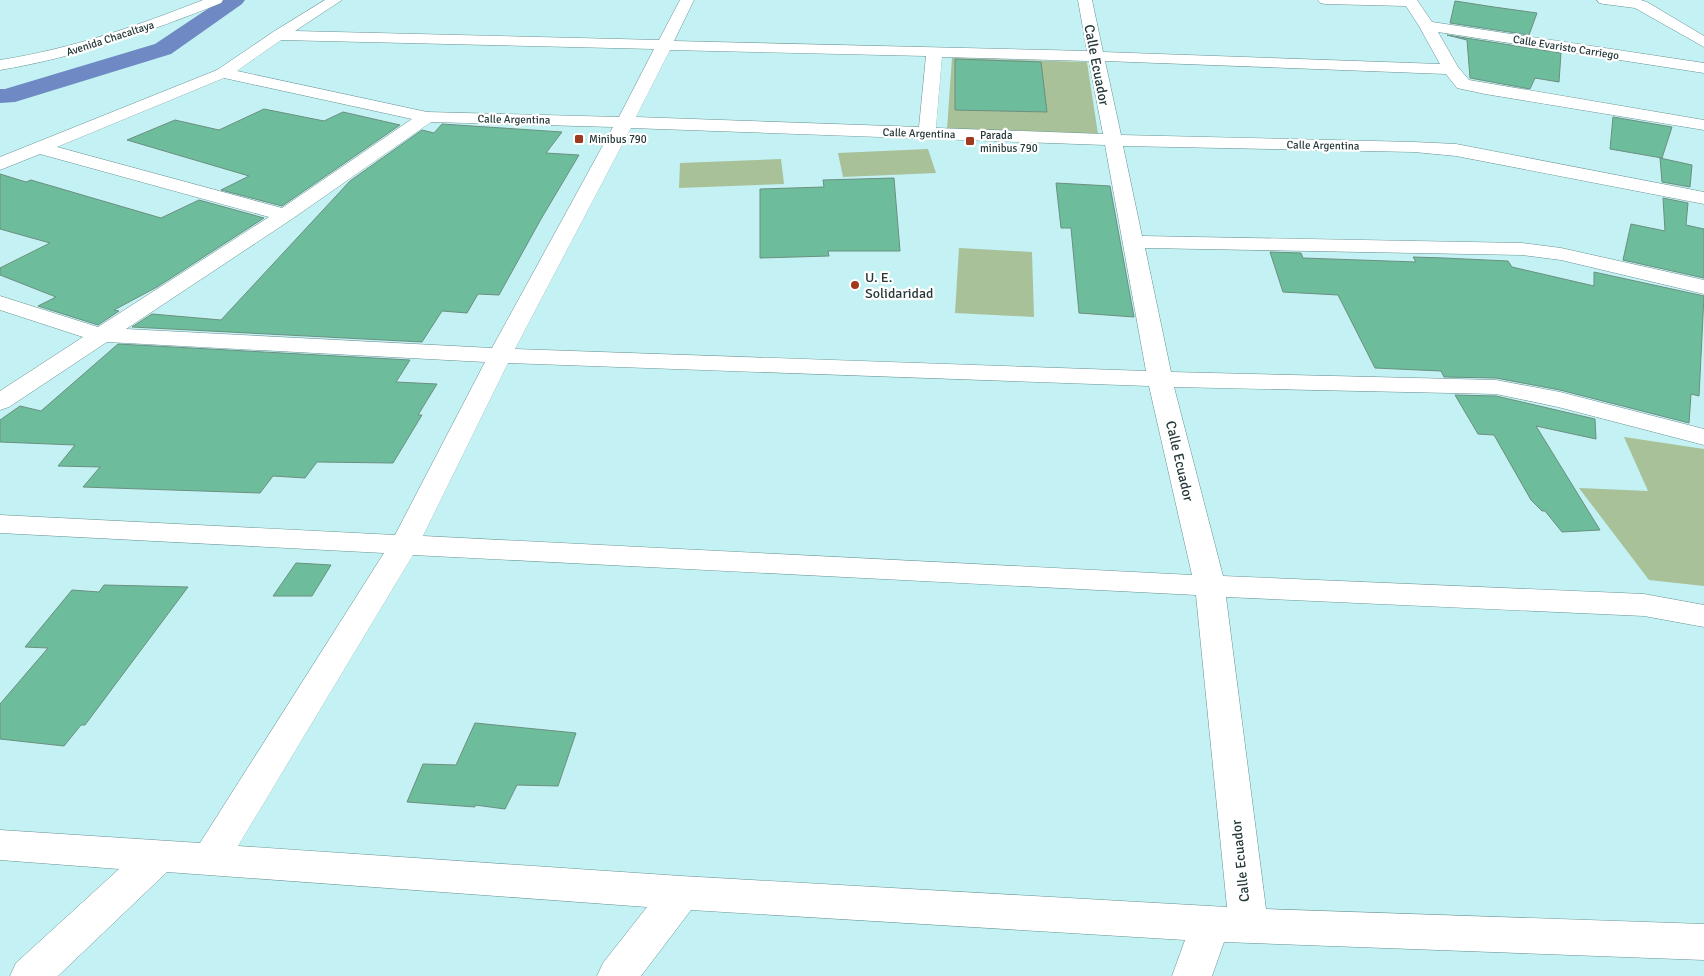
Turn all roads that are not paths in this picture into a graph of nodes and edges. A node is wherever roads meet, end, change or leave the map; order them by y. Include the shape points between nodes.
1 (216, 0) edge
2 (335, 0) edge
3 (686, 0) edge
4 (1085, 0) edge
5 (1325, 0) edge
6 (1604, 0) edge
7 (1410, 1) edge
8 (1637, 3) edge
9 (1427, 26) junction
10 (278, 34) junction
11 (1704, 42) edge
12 (664, 45) junction
13 (934, 52) junction
14 (1096, 56) junction
15 (0, 65) edge
16 (1704, 68) edge
17 (1451, 69) junction
18 (224, 72) junction
19 (427, 117) junction
20 (625, 122) junction
21 (1704, 124) edge
22 (927, 133) junction
23 (1112, 140) junction
24 (39, 148) junction
25 (0, 164) edge
26 (1704, 198) edge
27 (285, 215) junction
28 (1132, 242) junction
29 (1704, 287) edge
30 (0, 303) edge
31 (100, 335) junction
32 (500, 356) junction
33 (1160, 379) junction
34 (0, 402) edge
35 (1704, 437) edge
36 (0, 524) edge
37 (404, 545) junction
38 (1210, 586) junction
39 (1704, 616) edge
40 (0, 845) edge
41 (158, 857) junction
42 (210, 859) junction
43 (681, 893) junction
44 (1229, 925) junction
45 (1704, 942) edge
46 (30, 976) edge
47 (617, 976) edge
48 (1192, 976) edge

1 - 15 street, Avenida Chacaltaya via 71,51
2 - 10 street
3 - 12 street
4 - 14 street, Calle Ecuador
5 - 7 street
6 - 8 street
7 - 9 street
8 - 11 street
9 - 16 street, Calle Evaristo Carriego
9 - 17 street
10 - 12 street
10 - 18 street
12 - 13 street
12 - 20 street
13 - 14 street
13 - 22 street
14 - 17 street
14 - 23 street, Calle Ecuador
17 - 21 street via 1463,84 1485,89
18 - 19 street, Calle Argentina
18 - 24 street
19 - 20 street, Calle Argentina
19 - 27 street
20 - 22 street, Calle Argentina
20 - 32 street
22 - 23 street, Calle Argentina
23 - 26 street, Calle Argentina via 1456,150
23 - 28 street, Calle Ecuador
24 - 25 street
24 - 27 street
27 - 31 street
28 - 29 street via 1522,249 1561,254
28 - 33 street, Calle Ecuador
30 - 31 street
31 - 32 street
31 - 34 street
32 - 33 street
32 - 37 street
33 - 35 street via 1496,387
33 - 38 street, Calle Ecuador
36 - 37 street
37 - 38 street
37 - 42 street
38 - 39 street via 1644,605
38 - 44 street, Calle Ecuador
40 - 41 street
41 - 42 street
41 - 46 street
42 - 43 street
43 - 44 street
43 - 47 street
44 - 45 street
44 - 48 street

